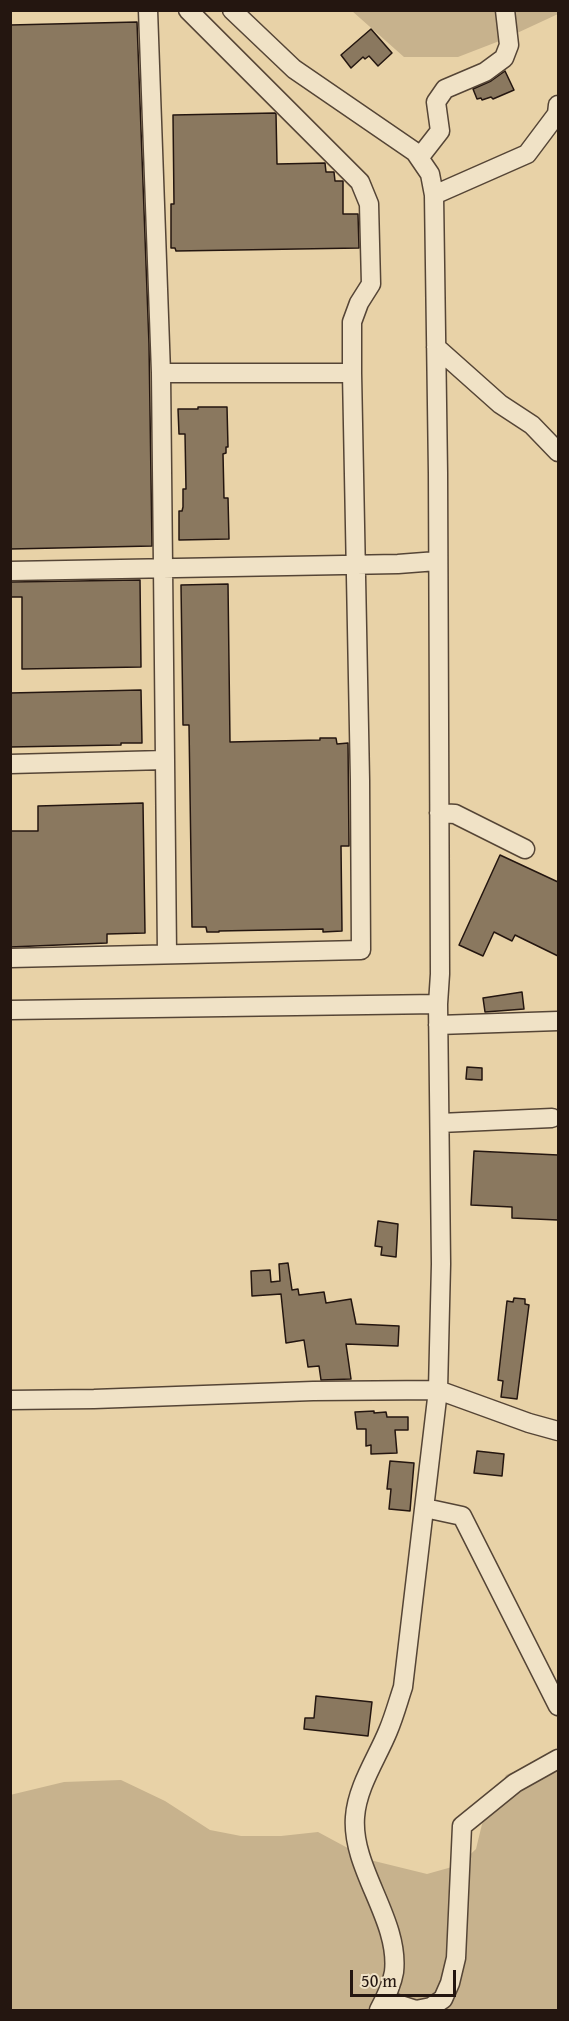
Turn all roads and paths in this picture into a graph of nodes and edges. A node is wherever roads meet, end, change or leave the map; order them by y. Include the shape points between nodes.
1 (148, 10) edge
2 (188, 10) edge
3 (232, 10) edge
4 (505, 10) edge
5 (558, 105) edge
6 (419, 158) junction
7 (434, 195) junction
8 (436, 347) junction
9 (161, 373) junction
10 (352, 373) junction
11 (558, 452) edge
12 (437, 561) junction
13 (356, 564) junction
14 (162, 568) junction
15 (10, 571) edge
16 (165, 760) junction
17 (10, 764) edge
18 (439, 813) junction
19 (525, 849) dead end
20 (167, 953) junction
21 (10, 958) edge
22 (438, 1004) junction
23 (10, 1010) edge
24 (558, 1021) edge
25 (438, 1025) junction
26 (552, 1118) dead end
27 (440, 1123) junction
28 (438, 1390) junction
29 (10, 1400) edge
30 (558, 1431) edge
31 (425, 1508) junction
32 (558, 1706) edge
33 (558, 1759) edge
34 (382, 2005) edge

1 - 9 street
2 - 10 street via 360,182 369,204 371,284 352,322
3 - 6 street via 294,69
4 - 6 street via 509,45 504,58 485,72 445,89 436,102 440,131
5 - 7 street via 556,114 527,154
6 - 7 street via 430,174
7 - 8 street
8 - 11 street via 500,404 532,424
8 - 12 street
9 - 10 street
9 - 14 street
10 - 13 street
12 - 13 street
12 - 18 street
13 - 14 street
13 - 20 street via 360,950
14 - 15 street
14 - 16 street
16 - 17 street
16 - 20 street
18 - 19 street via 455,814
18 - 22 street
20 - 21 street
22 - 23 street
22 - 25 street
24 - 25 street
25 - 27 street
26 - 27 street
27 - 28 street
28 - 29 street
28 - 30 street
28 - 31 street
31 - 32 street via 462,1516
31 - 34 street via 403,1687 355,1816 356,1842 393,1949 394,1972
33 - 34 street via 515,1783 462,1826 456,1958 442,1999 432,2007 416,2010

